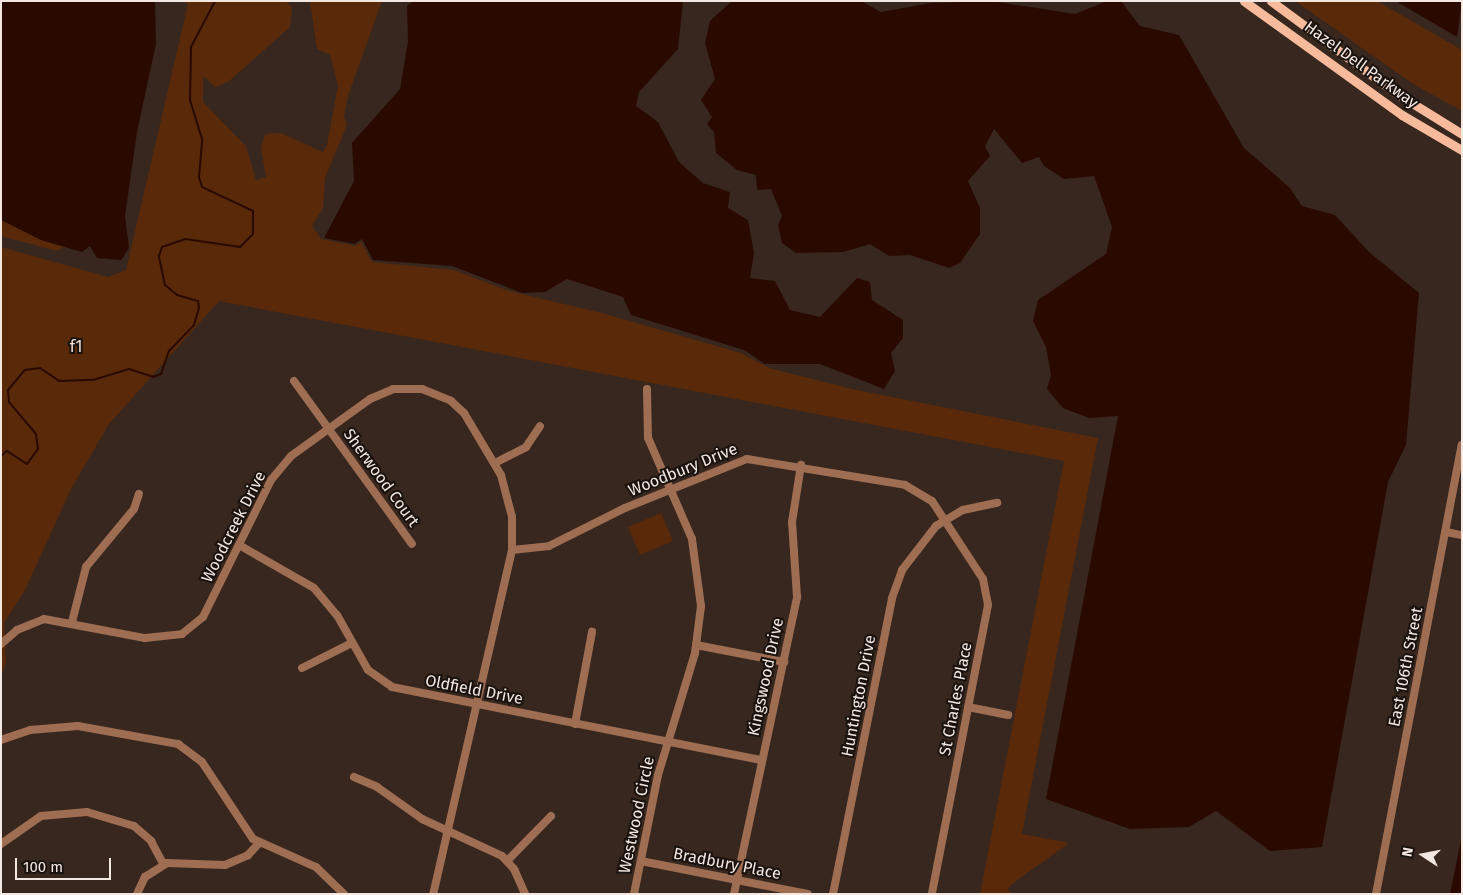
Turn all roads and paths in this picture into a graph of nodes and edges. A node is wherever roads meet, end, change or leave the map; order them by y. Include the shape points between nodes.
1 (1244, 1) edge
2 (1271, 1) edge
3 (1462, 134) edge
4 (1462, 150) edge
5 (294, 381) dead end
6 (647, 389) dead end
7 (540, 426) dead end
8 (328, 428) junction
9 (1462, 445) edge
10 (495, 463) junction
11 (801, 465) junction
12 (671, 490) junction
13 (139, 494) dead end
14 (997, 503) dead end
15 (946, 520) junction
16 (1446, 532) junction
17 (1462, 535) edge
18 (412, 544) dead end
19 (239, 545) junction
20 (512, 550) junction
21 (72, 622) junction
22 (592, 632) dead end
23 (352, 643) junction
24 (1, 644) edge
25 (696, 645) junction
26 (784, 662) junction
27 (302, 668) dead end
28 (478, 704) junction
29 (968, 707) junction
30 (1008, 715) dead end
31 (575, 724) junction
32 (1, 740) edge
33 (668, 742) junction
34 (762, 760) junction
35 (354, 777) dead end
36 (551, 816) dead end
37 (446, 830) junction
38 (258, 843) junction
39 (1, 844) edge
40 (507, 861) junction
41 (642, 861) junction
42 (163, 864) junction
43 (736, 879) junction
44 (137, 894) edge
45 (344, 894) edge
46 (433, 894) edge
47 (525, 894) edge
48 (634, 894) edge
49 (734, 894) edge
50 (808, 894) edge
51 (833, 894) edge
52 (932, 894) edge
53 (1376, 894) edge

1 - 4 main road, Hazel Dell Parkway via 1402,114
2 - 3 main road, Hazel Dell Parkway via 1396,93
5 - 8 street, Sherwood Court
6 - 12 street, Westwood Circle via 648,438
7 - 10 street via 526,447
8 - 10 street, Woodcreek Drive via 382,393 422,389 451,401 464,413
8 - 18 street, Sherwood Court
8 - 19 street, Woodcreek Drive via 291,456 271,480
9 - 16 street, East 106th Street
10 - 20 street, Woodcreek Drive via 512,517
11 - 12 street, Woodbury Drive via 747,459
11 - 15 street, Woodbury Drive via 912,487 932,501
11 - 26 street, Kingswood Drive via 792,522 797,597
12 - 20 street, Woodbury Drive via 549,546
12 - 25 street, Westwood Circle via 698,563 701,606
13 - 21 street via 134,509 86,567
14 - 15 street, Huntington Drive via 970,508
15 - 29 street, St Charles Place via 987,591
15 - 51 street, Huntington Drive via 920,542 896,585
16 - 17 street
16 - 53 street, East 106th Street
19 - 21 street, Woodcreek Drive via 203,617 182,634 145,638
19 - 23 street, Oldfield Drive via 314,588 337,615
20 - 28 street, Woodcreek Drive
21 - 24 street, Woodcreek Drive via 33,622
22 - 31 street
23 - 27 street
23 - 28 street, Oldfield Drive via 368,670 392,687
25 - 26 street
25 - 33 street, Westwood Circle
26 - 34 street, Kingswood Drive
28 - 31 street, Oldfield Drive
28 - 37 street, Woodcreek Drive
29 - 30 street
29 - 52 street, St Charles Place
31 - 33 street, Oldfield Drive
32 - 38 street via 30,730 78,726 178,744 202,762
33 - 34 street, Oldfield Drive
33 - 41 street, Westwood Circle
34 - 43 street, Kingswood Drive
35 - 37 street
36 - 40 street
37 - 40 street via 480,843
37 - 46 street, Woodcreek Drive
38 - 42 street via 232,864
38 - 45 street via 316,866
39 - 42 street via 41,816 87,812 134,826 150,841
40 - 47 street
41 - 43 street, Bradbury Place
41 - 48 street, Westwood Circle
42 - 44 street via 145,877
43 - 49 street, Kingswood Drive
43 - 50 street, Bradbury Place

